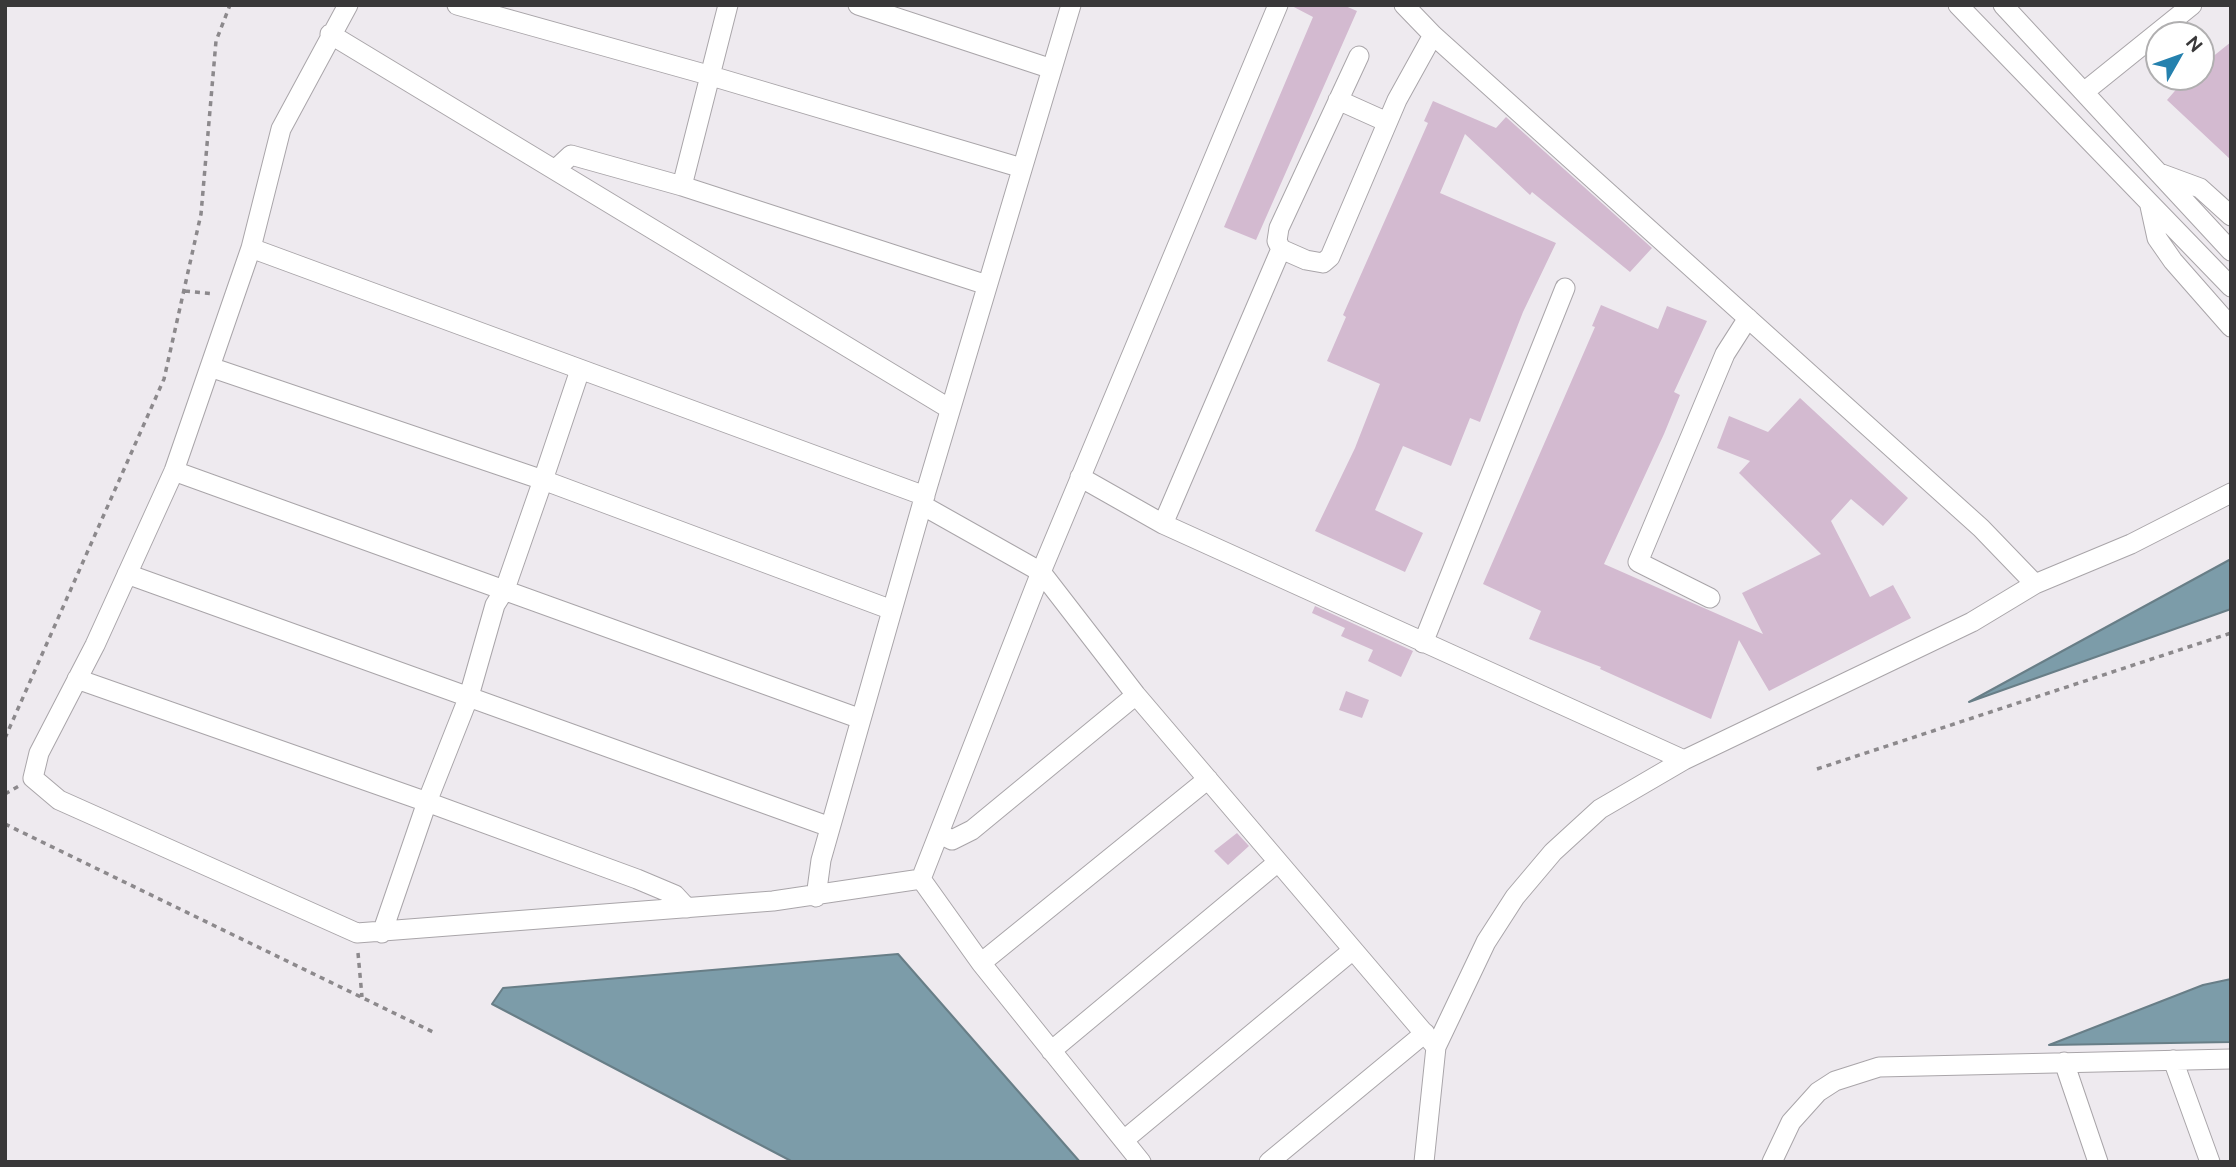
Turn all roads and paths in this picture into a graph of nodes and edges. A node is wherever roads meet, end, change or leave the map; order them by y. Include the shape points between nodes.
1 (230, 5) edge
2 (348, 5) edge
3 (457, 5) edge
4 (728, 5) edge
5 (858, 5) edge
6 (1071, 5) edge
7 (1278, 5) edge
8 (1404, 5) edge
9 (1958, 5) edge
10 (2192, 5) edge
11 (2005, 6) edge
12 (330, 34) junction
13 (1433, 35) junction
14 (1359, 56) dead end
15 (1052, 69) junction
16 (708, 75) junction
17 (2084, 92) junction
18 (1338, 100) junction
19 (1387, 122) junction
20 (556, 168) junction
21 (1022, 169) junction
22 (2161, 174) junction
23 (682, 186) junction
24 (2150, 206) junction
25 (2231, 216) edge
26 (251, 248) junction
27 (1281, 249) junction
28 (2231, 251) edge
29 (987, 285) junction
30 (2231, 287) edge
31 (1565, 288) dead end
32 (185, 291) junction
33 (234, 296) junction
34 (1748, 318) junction
35 (2231, 327) edge
36 (210, 367) junction
37 (580, 370) junction
38 (950, 408) junction
39 (174, 471) junction
40 (1080, 477) junction
41 (544, 480) junction
42 (2231, 493) edge
43 (923, 500) junction
44 (1163, 524) junction
45 (1041, 572) junction
46 (127, 574) junction
47 (2035, 584) junction
48 (505, 589) junction
49 (1710, 598) dead end
50 (892, 610) junction
51 (2231, 633) edge
52 (1423, 643) junction
53 (78, 679) junction
54 (1136, 695) junction
55 (469, 696) junction
56 (861, 719) junction
57 (5, 738) edge
58 (1684, 760) junction
59 (1817, 769) dead end
60 (1208, 779) junction
61 (427, 802) junction
62 (5, 824) edge
63 (830, 827) junction
64 (940, 834) junction
65 (1278, 862) junction
66 (921, 879) junction
67 (816, 897) junction
68 (687, 908) junction
69 (357, 933) junction
70 (382, 933) junction
71 (1353, 950) junction
72 (981, 963) junction
73 (362, 998) junction
74 (433, 1032) dead end
75 (1430, 1040) junction
76 (1051, 1051) junction
77 (2231, 1059) edge
78 (2173, 1060) junction
79 (2064, 1062) junction
80 (1124, 1140) junction
81 (1141, 1162) edge
82 (1269, 1162) edge
83 (1424, 1162) edge
84 (1772, 1162) edge
85 (2098, 1162) edge
86 (2210, 1162) edge

1 - 32 path via 216,41 201,214
2 - 12 street
3 - 16 street
4 - 16 street
5 - 15 street
6 - 15 street
7 - 40 street
8 - 13 street
9 - 24 street
10 - 17 street
11 - 17 street
12 - 20 street
12 - 26 street via 281,129
13 - 19 street
13 - 34 street
14 - 18 street
15 - 21 street
16 - 21 street
16 - 23 street
17 - 22 street
18 - 19 street
18 - 27 street via 1279,228
19 - 27 street via 1330,257 1323,263
20 - 23 street via 571,155
20 - 38 street
21 - 29 street
22 - 25 street via 2200,188
22 - 28 street
23 - 29 street
24 - 30 street
24 - 35 street via 2157,237 2173,261
26 - 33 street
26 - 37 street
27 - 44 street
29 - 38 street
31 - 52 street
32 - 33 path
32 - 57 path via 164,379
33 - 36 street
34 - 47 street via 1981,527
34 - 49 street via 1725,354 1638,562
36 - 39 street
36 - 41 street
37 - 41 street
37 - 43 street
38 - 43 street
39 - 46 street
39 - 48 street
40 - 44 street
40 - 45 street
41 - 48 street
41 - 50 street
42 - 47 street via 2131,544
43 - 45 street
43 - 50 street
44 - 52 street
45 - 54 street
45 - 64 street
46 - 53 street
46 - 55 street
47 - 58 street via 1972,622
48 - 55 street via 495,605
48 - 56 street
50 - 56 street
51 - 59 path
52 - 58 street
53 - 61 street
53 - 69 street via 34,766 33,778 44,790
54 - 60 street
54 - 64 street via 972,830 952,841
55 - 61 street
55 - 63 street
56 - 63 street
58 - 75 street via 1600,809 1553,852 1515,897
60 - 65 street
60 - 72 street
61 - 68 street via 675,895
61 - 70 street
62 - 73 path
63 - 67 street
64 - 66 street
65 - 71 street
65 - 76 street
66 - 67 street
66 - 72 street
67 - 68 street
68 - 70 street
69 - 70 street
69 - 73 path
71 - 75 street
71 - 80 street
72 - 76 street
73 - 74 path
75 - 82 street
75 - 83 street
76 - 80 street
77 - 78 street
78 - 79 street
78 - 86 street
79 - 84 street via 1879,1067 1835,1081 1818,1092 1791,1122
79 - 85 street
80 - 81 street

